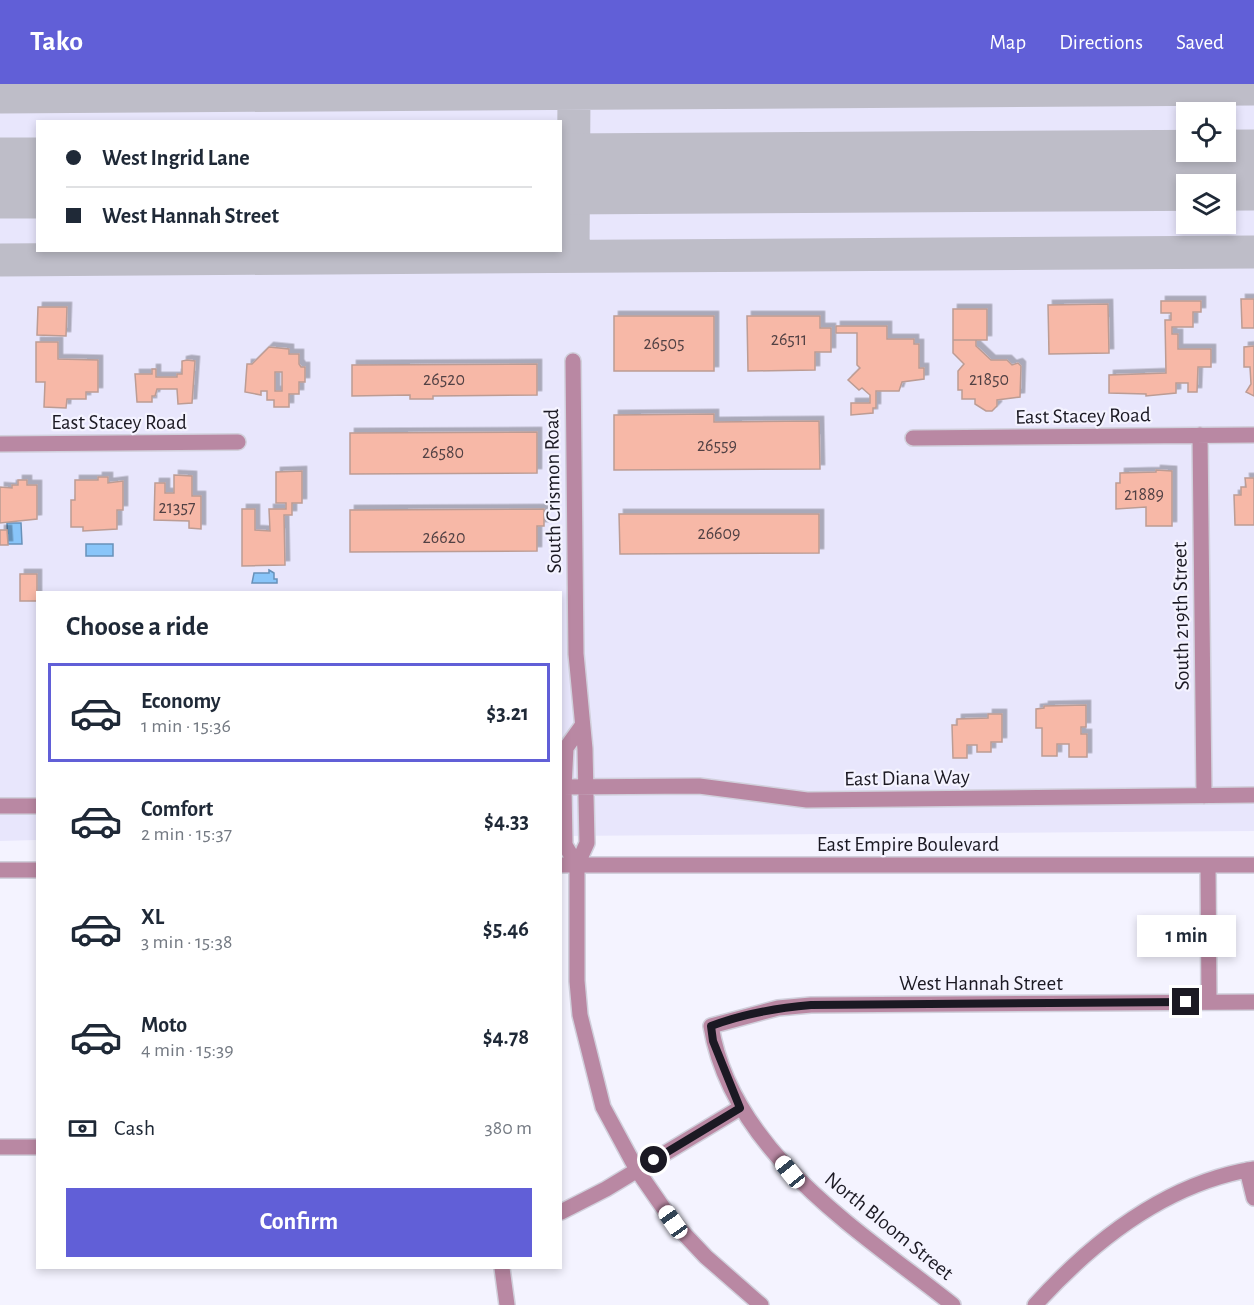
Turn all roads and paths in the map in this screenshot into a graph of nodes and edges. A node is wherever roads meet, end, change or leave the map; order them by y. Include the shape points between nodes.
1 (573, 361) dead end
2 (1200, 435) junction
3 (1254, 435) edge
4 (913, 438) dead end
5 (238, 442) dead end
6 (0, 444) edge
7 (581, 728) junction
8 (563, 787) edge
9 (585, 787) junction
10 (1254, 795) edge
11 (1204, 796) junction
12 (0, 806) edge
13 (36, 806) edge
14 (562, 865) edge
15 (578, 865) junction
16 (1208, 865) junction
17 (1254, 865) edge
18 (0, 870) edge
19 (36, 870) edge
20 (1209, 1002) junction
21 (1254, 1002) edge
22 (711, 1026) joint
23 (740, 1108) junction
24 (0, 1147) edge
25 (36, 1147) edge
26 (1250, 1169) edge
27 (637, 1170) junction
28 (1254, 1198) edge
29 (562, 1211) edge
30 (502, 1269) edge
31 (507, 1305) edge
32 (761, 1305) edge
33 (953, 1305) edge
34 (1035, 1305) edge

1 - 7 street, South Crismon Road via 576,654
2 - 3 street, East Stacey Road
2 - 4 street, East Stacey Road
2 - 11 street, South 219th Street
5 - 6 street, East Stacey Road
7 - 8 street via 566,748
7 - 9 street, South Crismon Road
8 - 9 street, East Diana Way
8 - 15 street via 565,845
9 - 11 street, East Diana Way via 699,786 807,800
9 - 15 street, South Crismon Road via 588,843
10 - 11 street, East Diana Way
12 - 13 street
14 - 15 street, East Empire Boulevard
15 - 16 street, East Empire Boulevard
15 - 27 street via 580,1015 603,1107
16 - 17 street, East Empire Boulevard
16 - 20 street
18 - 19 street
20 - 21 street, West Hannah Street
20 - 22 street, West Hannah Street via 811,1005 778,1008
22 - 23 street, North Bloom Street via 713,1041
23 - 27 street
23 - 33 street, North Bloom Street via 797,1179
24 - 25 street
26 - 28 street
26 - 34 street via 1187,1188 1141,1214 1091,1248
27 - 29 street
27 - 32 street via 673,1222 713,1264
30 - 31 street

